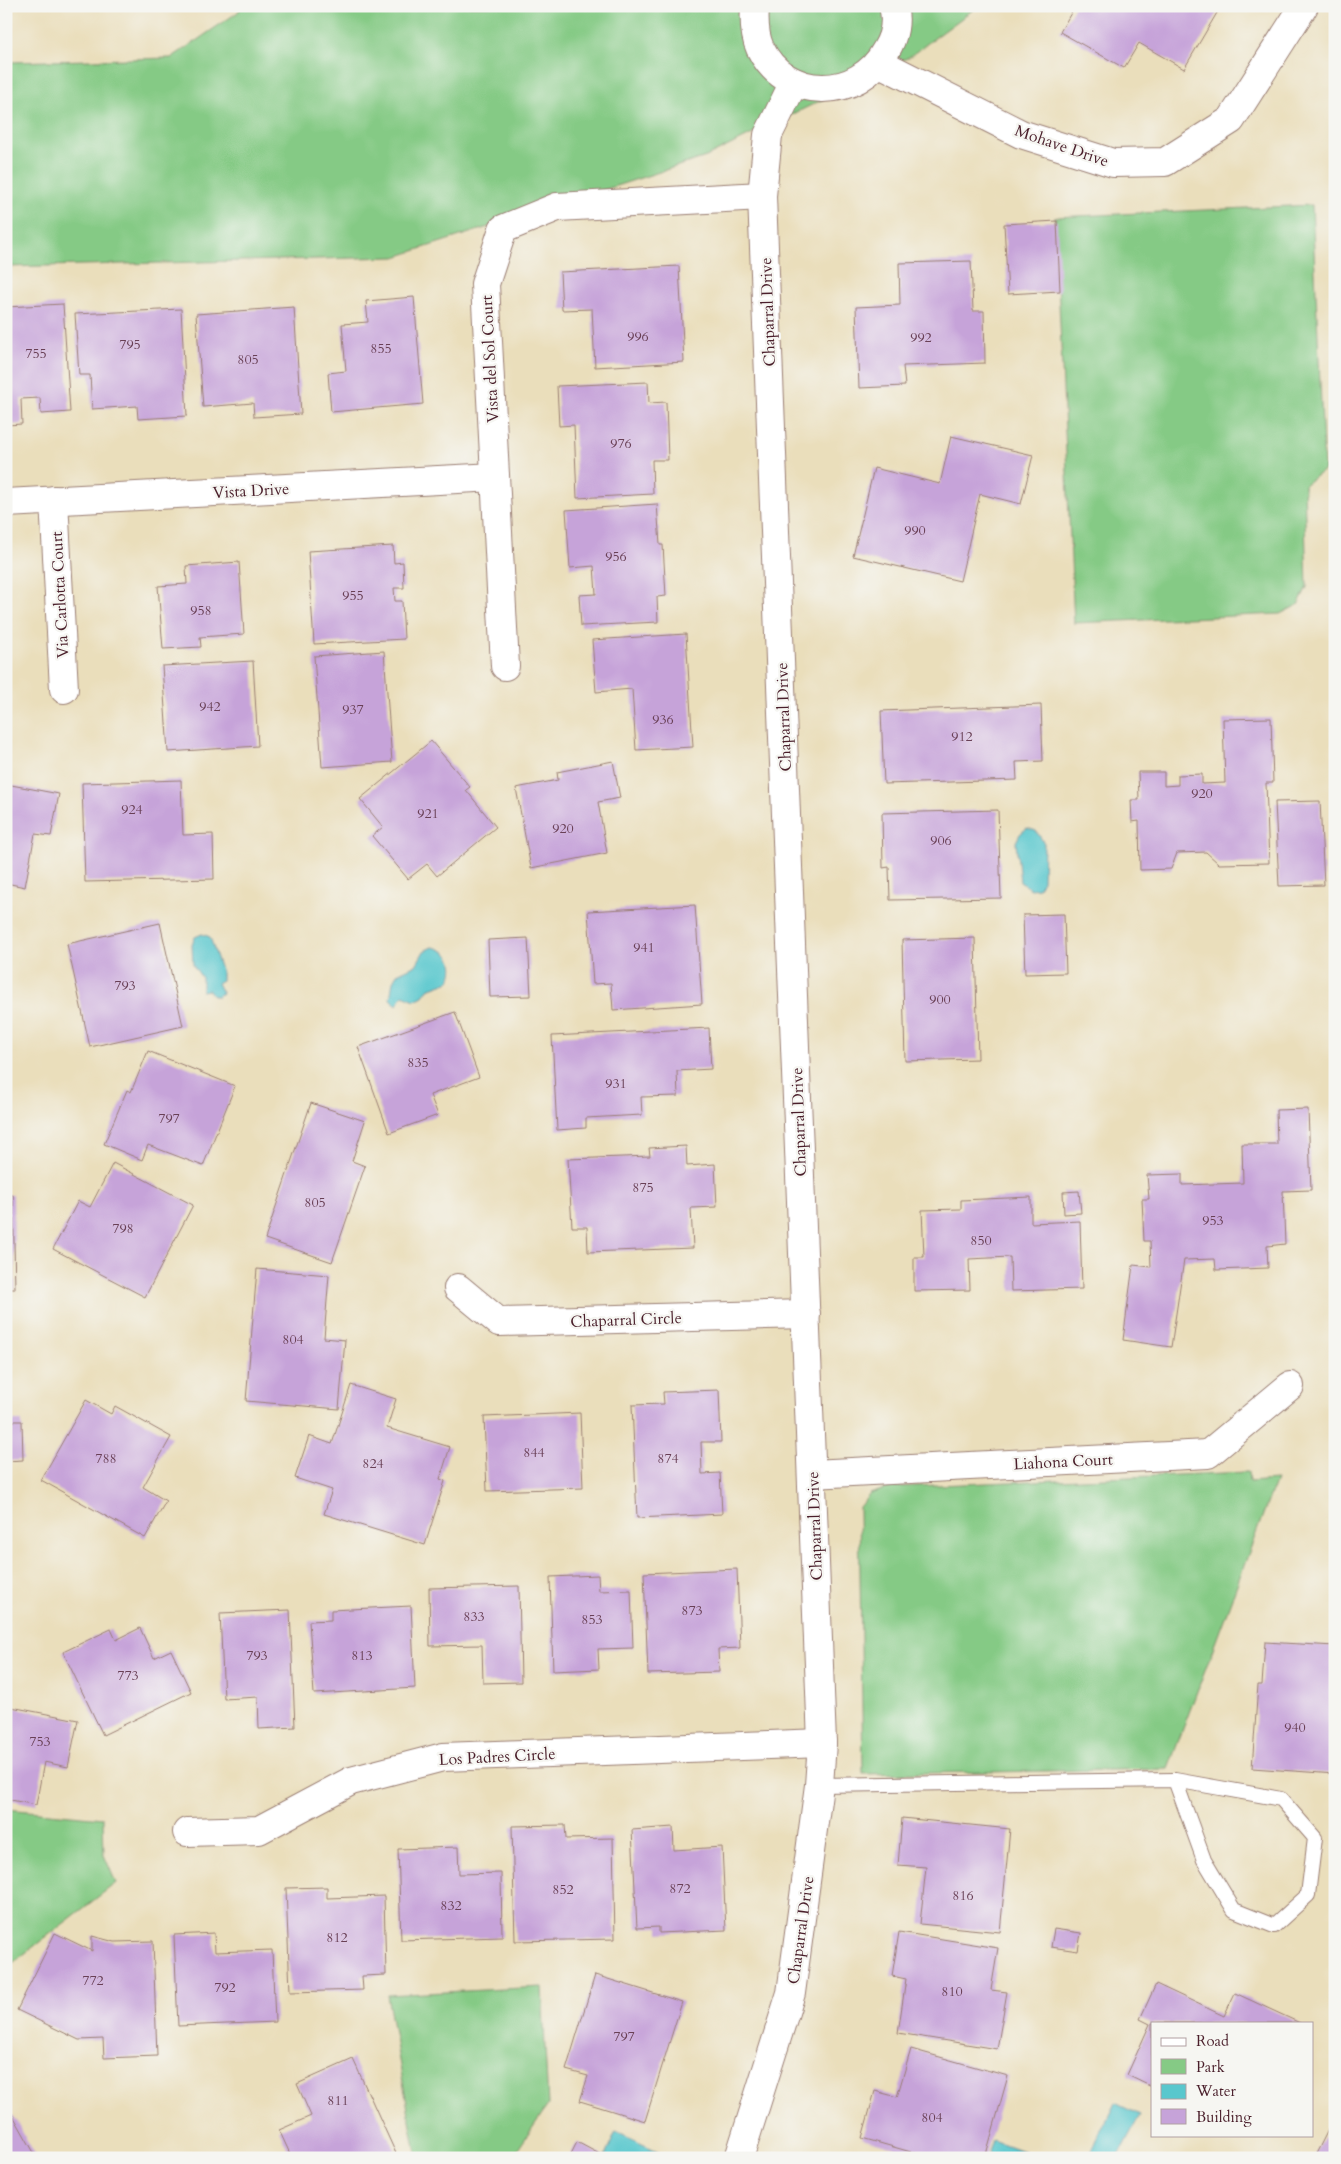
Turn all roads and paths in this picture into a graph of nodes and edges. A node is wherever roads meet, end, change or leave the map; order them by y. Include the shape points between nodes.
1 (756, 6) edge
2 (893, 6) edge
3 (1304, 6) edge
4 (880, 62) junction
5 (794, 82) junction
6 (762, 196) junction
7 (495, 477) junction
8 (54, 500) junction
9 (6, 503) edge
10 (505, 666) dead end
11 (64, 689) dead end
12 (458, 1288) dead end
13 (806, 1314) junction
14 (1290, 1386) dead end
15 (812, 1474) junction
16 (822, 1743) junction
17 (1175, 1780) junction
18 (819, 1785) junction
19 (187, 1832) dead end
20 (739, 2158) edge

1 - 5 street via 754,24 760,48 774,68
2 - 4 street via 896,16 892,41
3 - 4 street, Mohave Drive via 1231,120 1165,162 1113,163 1021,134
4 - 5 street via 866,76 849,85 831,89 812,88
5 - 6 street, Chaparral Drive via 768,135
6 - 7 street, Vista del Sol Court via 557,207 503,229 485,284
6 - 13 street, Chaparral Drive
7 - 8 street, Vista Drive
7 - 10 street, Vista del Sol Court
8 - 9 street, Vista Drive
8 - 11 street, Via Carlotta Court
12 - 13 street, Chaparral Circle via 499,1322
13 - 15 street, Chaparral Drive
14 - 15 street, Liahona Court via 1208,1454
15 - 16 street, Chaparral Drive
16 - 18 street, Chaparral Drive
16 - 19 street, Los Padres Circle via 443,1757 351,1780 259,1830
17 - 17 lane via 1281,1799 1314,1838 1308,1895 1274,1926 1234,1910 1204,1860
17 - 18 lane
18 - 20 street, Chaparral Drive via 791,1993

